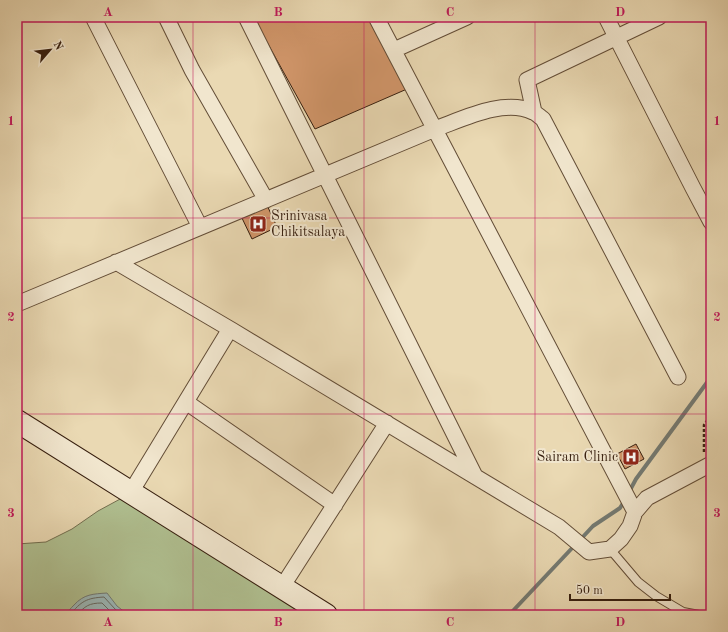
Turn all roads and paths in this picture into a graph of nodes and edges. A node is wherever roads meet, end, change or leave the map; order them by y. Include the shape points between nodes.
1 (93, 17) edge
2 (166, 17) edge
3 (246, 17) edge
4 (376, 17) edge
5 (467, 17) edge
6 (606, 17) edge
7 (659, 17) edge
8 (616, 37) junction
9 (394, 50) junction
10 (534, 112) junction
11 (435, 129) junction
12 (325, 175) junction
13 (266, 200) junction
14 (711, 222) edge
15 (200, 227) junction
16 (116, 262) junction
17 (17, 304) edge
18 (230, 329) junction
19 (678, 378) dead end
20 (186, 402) junction
21 (711, 415) edge
22 (17, 421) edge
23 (387, 423) junction
24 (706, 467) edge
25 (475, 476) junction
26 (131, 492) junction
27 (335, 505) junction
28 (635, 512) junction
29 (610, 548) junction
30 (282, 587) junction
31 (326, 615) edge
32 (699, 615) edge

1 - 15 street
2 - 13 street via 192,70
3 - 12 street
4 - 9 street
5 - 9 street
6 - 8 street
7 - 8 street
8 - 10 street via 527,80
8 - 14 street
9 - 11 street
10 - 11 street via 517,107 501,107
10 - 19 street via 543,119
11 - 12 street
11 - 28 street
12 - 13 street
12 - 25 street
13 - 15 street
15 - 16 street
16 - 17 street
16 - 18 street
18 - 20 street
18 - 23 street
20 - 26 street
20 - 27 street
21 - 24 path via 704,425
22 - 26 street
23 - 25 street
23 - 27 street
24 - 28 street via 647,498
25 - 29 street via 558,527 589,552
26 - 30 street
27 - 30 street
28 - 29 street via 630,526 621,539
29 - 32 lane via 638,582 656,596 683,612
30 - 31 street

